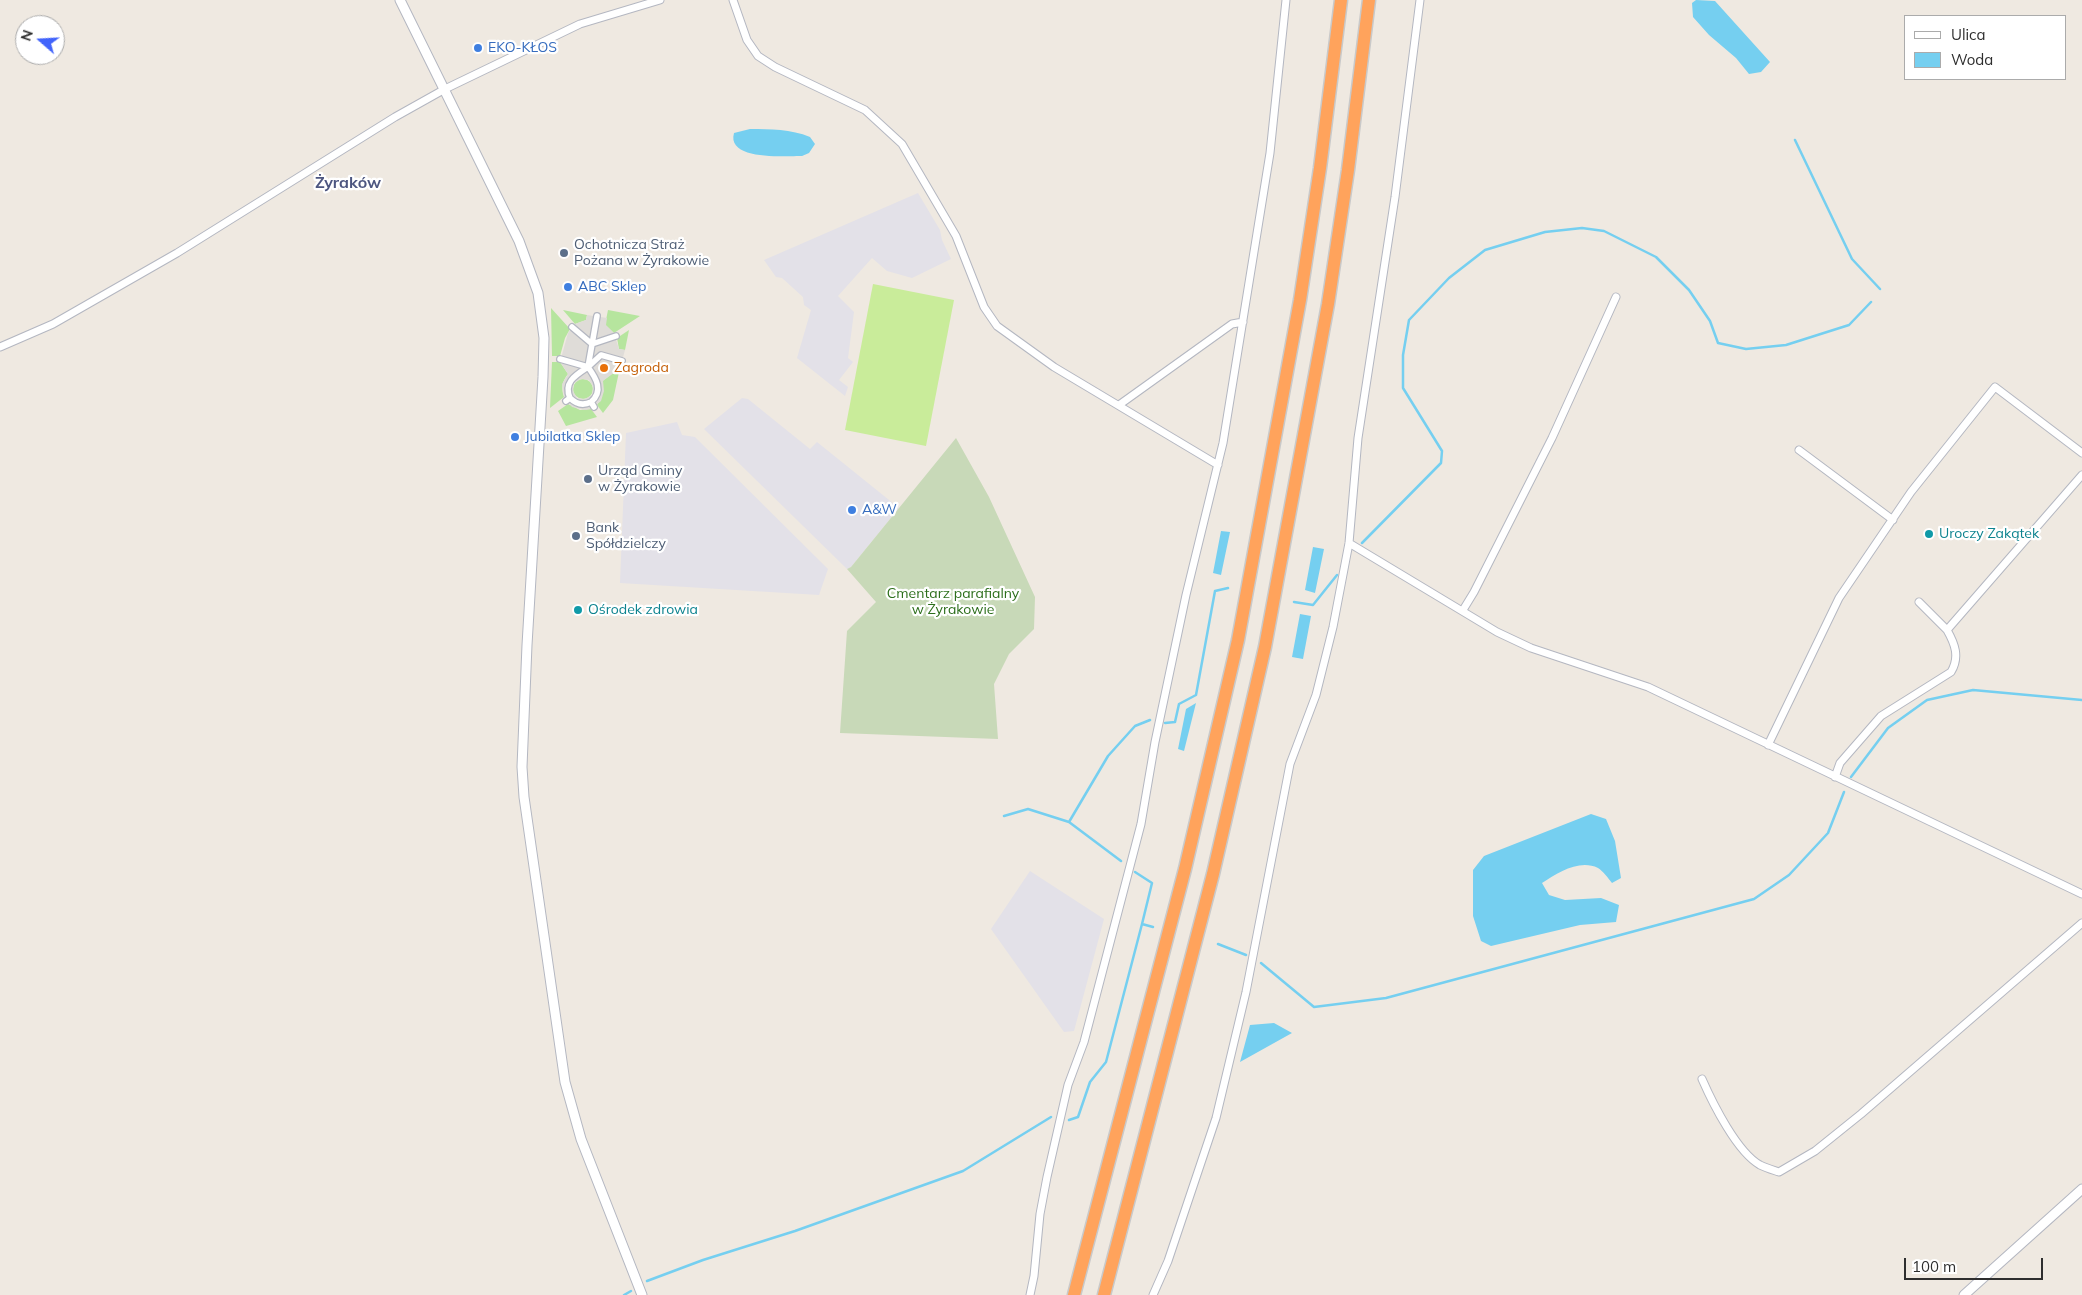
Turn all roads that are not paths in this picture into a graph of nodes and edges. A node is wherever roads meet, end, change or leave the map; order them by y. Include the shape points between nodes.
1 (400, 0) edge
2 (660, 0) edge
3 (733, 0) edge
4 (1286, 0) edge
5 (1341, 0) edge
6 (1369, 0) edge
7 (1420, 0) edge
8 (445, 89) junction
9 (1616, 297) dead end
10 (597, 316) dead end
11 (1242, 322) junction
12 (572, 326) dead end
13 (616, 336) dead end
14 (592, 344) junction
15 (0, 347) edge
16 (560, 359) dead end
17 (622, 360) dead end
18 (588, 367) junction
19 (1119, 405) junction
20 (1799, 450) dead end
21 (2082, 453) edge
22 (1218, 465) junction
23 (2082, 475) edge
24 (1893, 520) junction
25 (1349, 543) junction
26 (1919, 602) dead end
27 (1463, 610) junction
28 (1947, 630) junction
29 (1768, 745) junction
30 (1835, 777) junction
31 (2082, 894) edge
32 (2082, 923) edge
33 (1702, 1079) dead end
34 (2082, 1189) edge
35 (642, 1295) edge
36 (1030, 1295) edge
37 (1074, 1295) edge
38 (1104, 1295) edge
39 (1152, 1295) edge
40 (1964, 1295) edge

1 - 8 street
2 - 8 street via 580,24
3 - 19 street via 747,40 758,56 865,110 902,144 956,236 984,308 997,326 1054,367
4 - 11 street via 1270,153
5 - 37 highway via 1308,250 1238,640 1163,958
6 - 38 highway via 1328,304 1266,647 1213,874
7 - 25 street via 1396,197 1358,438
8 - 15 street via 395,116 177,253 53,324
8 - 35 street via 513,226 540,305 544,338 543,378 527,655 522,767 524,796 565,1082 581,1139
9 - 27 street via 1552,438
10 - 14 street
11 - 19 street via 1232,324
11 - 22 street
12 - 14 street
13 - 14 street
14 - 18 street
16 - 18 street
17 - 18 street via 601,355
18 - 18 street via 598,390 592,405 577,404 568,399 570,380
19 - 22 street
20 - 24 street
21 - 24 street via 1995,387 1911,492
22 - 36 street via 1181,615 1141,824 1084,1042 1068,1085 1047,1177
23 - 28 street
24 - 29 street via 1839,598
25 - 27 street
25 - 39 street via 1316,695 1290,764 1246,992 1216,1118 1168,1261
26 - 28 street
27 - 29 street via 1497,632 1532,648 1648,688
28 - 30 street via 1957,656 1951,672 1881,716 1840,763
29 - 30 street
30 - 31 street
32 - 33 street via 1861,1114 1815,1151 1779,1172 1759,1165 1740,1145 1714,1107
34 - 40 street

